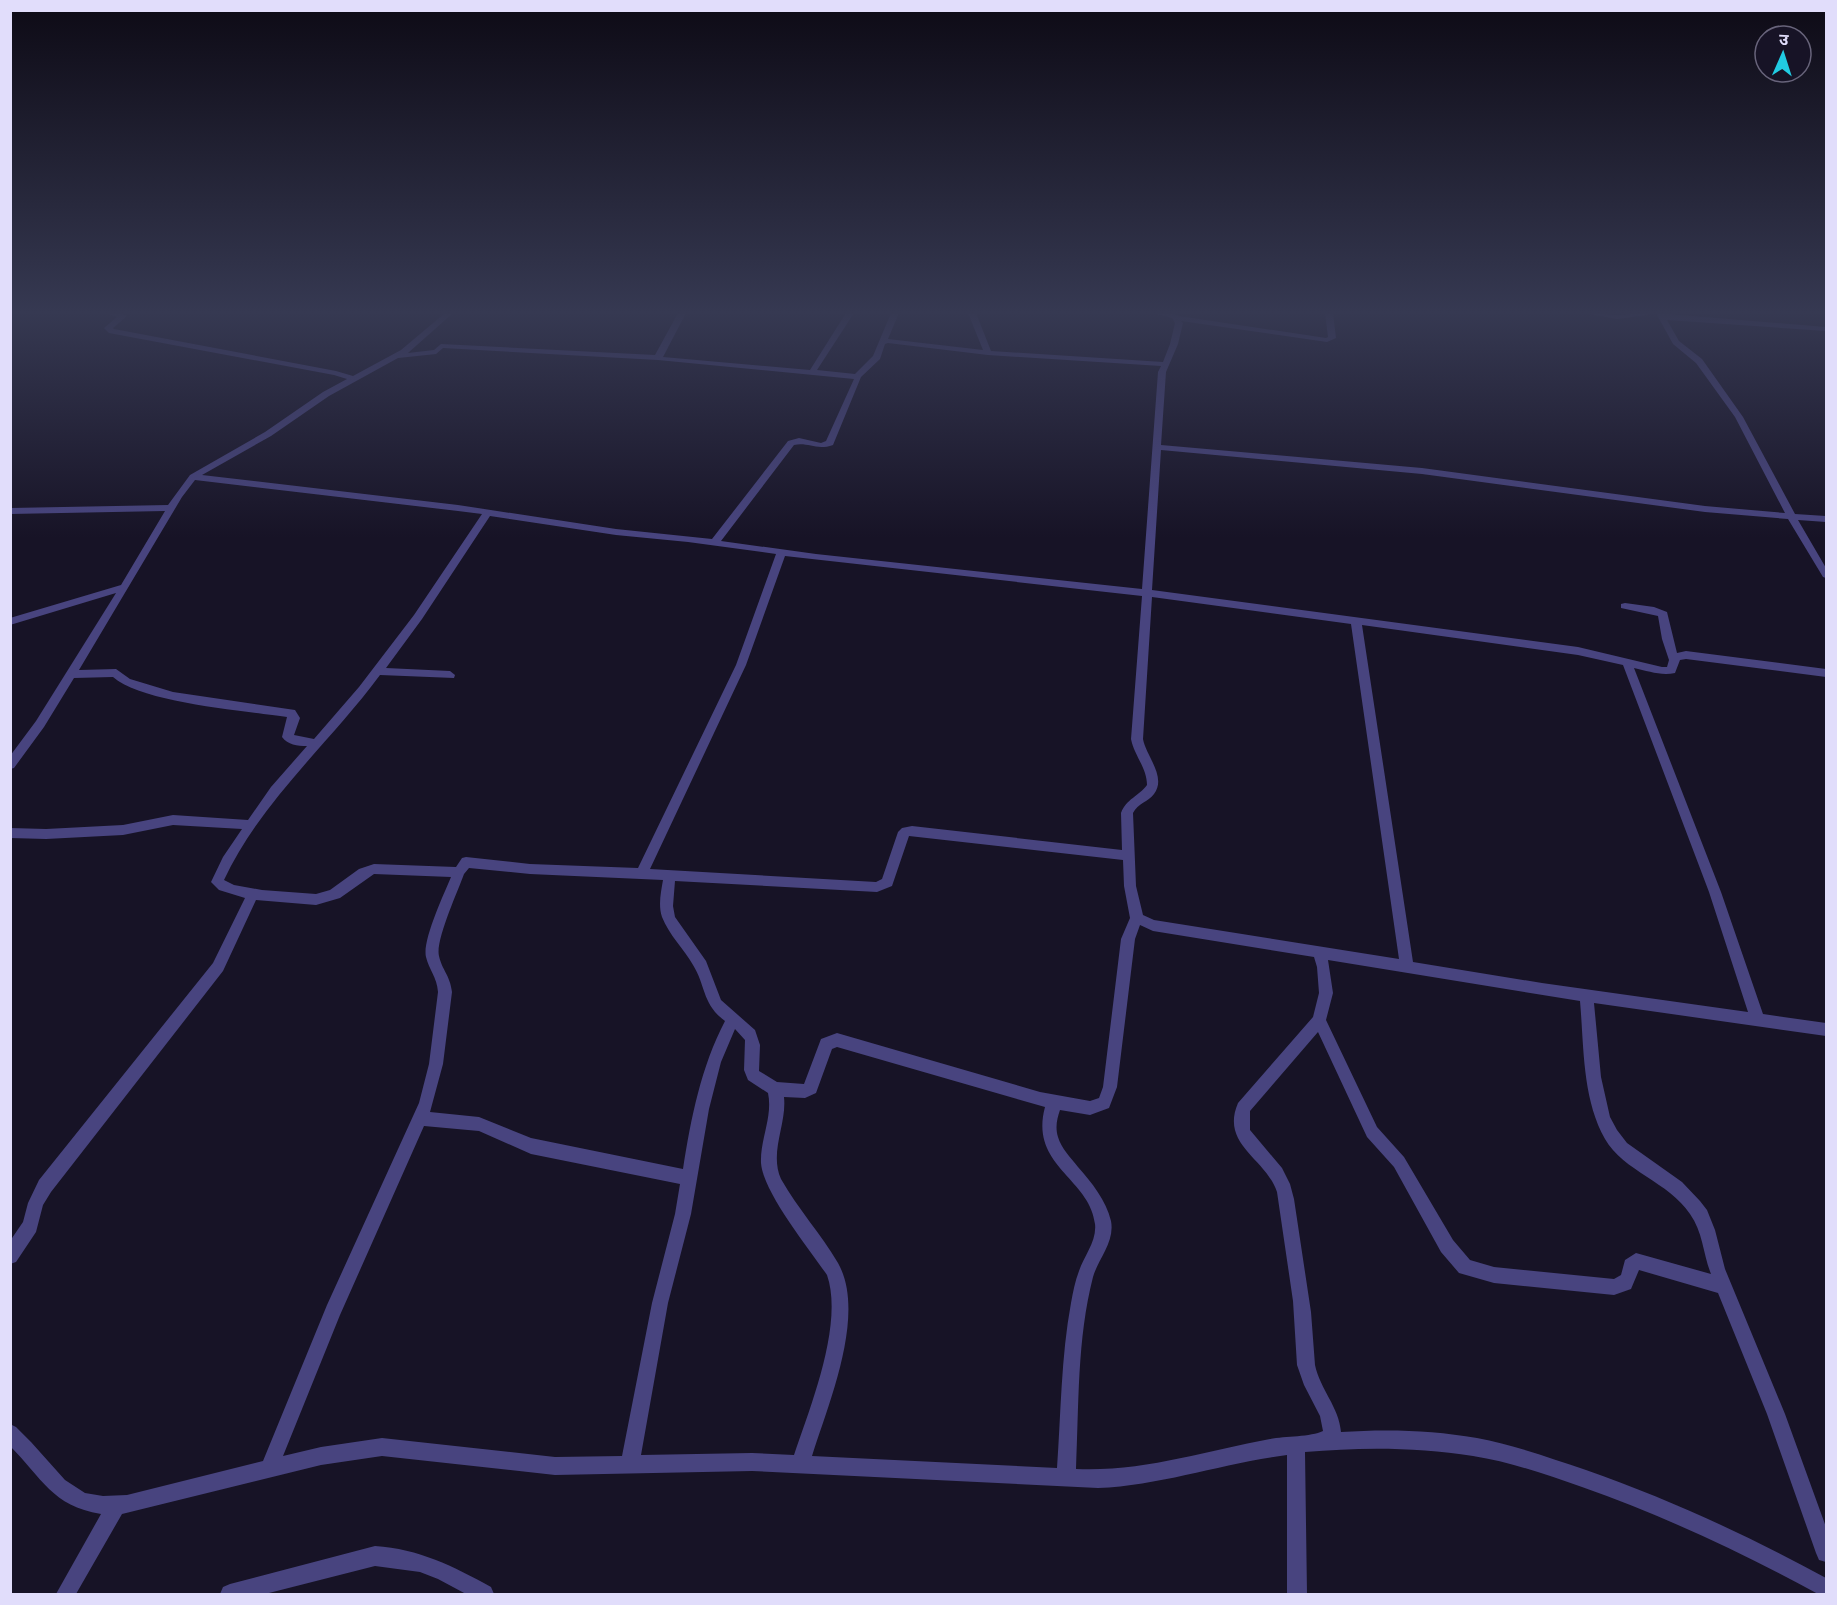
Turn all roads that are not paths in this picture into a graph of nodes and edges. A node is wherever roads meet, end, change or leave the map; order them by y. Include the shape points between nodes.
1 (338, 388) edge
2 (853, 388) edge
3 (1162, 388) edge
4 (1720, 388) edge
5 (1158, 447) junction
6 (193, 477) junction
7 (170, 508) junction
8 (10, 511) edge
9 (488, 512) junction
10 (1792, 517) junction
11 (1827, 519) edge
12 (715, 542) junction
13 (782, 551) junction
14 (1827, 575) edge
15 (125, 587) junction
16 (1148, 593) junction
17 (1625, 606) dead end
18 (1356, 621) junction
19 (10, 622) edge
20 (1674, 659) junction
21 (1627, 663) junction
22 (376, 671) junction
23 (1827, 673) edge
24 (71, 675) junction
25 (450, 675) dead end
26 (315, 743) junction
27 (10, 765) edge
28 (250, 825) junction
29 (10, 833) edge
30 (1129, 856) junction
31 (459, 872) junction
32 (642, 873) junction
33 (670, 875) junction
34 (253, 894) junction
35 (1137, 918) junction
36 (1319, 952) junction
37 (1407, 967) junction
38 (1587, 996) junction
39 (733, 1019) junction
40 (1319, 1020) junction
41 (1758, 1020) junction
42 (1827, 1030) edge
43 (775, 1089) junction
44 (1054, 1103) junction
45 (420, 1118) junction
46 (688, 1178) junction
47 (10, 1256) edge
48 (1724, 1286) junction
49 (10, 1433) edge
50 (1330, 1441) junction
51 (1296, 1444) junction
52 (630, 1464) junction
53 (800, 1464) junction
54 (269, 1469) junction
55 (1066, 1478) junction
56 (116, 1505) junction
57 (1827, 1553) edge
58 (1827, 1588) edge
59 (66, 1594) edge
60 (230, 1594) edge
61 (483, 1594) edge
62 (1297, 1594) edge

1 - 6 street via 268,435
2 - 12 street via 830,443 791,443
3 - 5 street
4 - 10 street
5 - 10 street via 1403,469
5 - 16 street
6 - 7 street
6 - 9 street
7 - 8 street
7 - 15 street
9 - 12 street via 616,532
9 - 22 street via 423,610
10 - 11 street
10 - 14 street
12 - 13 street
13 - 16 street
13 - 32 street via 741,665
15 - 19 street
15 - 24 street
16 - 18 street
16 - 30 street via 1137,748 1151,773 1153,786 1128,807
17 - 20 street via 1663,614
18 - 21 street via 1578,651
18 - 37 street
20 - 21 street via 1668,671
20 - 23 street via 1694,656
21 - 41 street via 1715,892
22 - 25 street
22 - 26 street
24 - 26 street via 116,673 126,682 173,696 291,713 294,718 288,737
24 - 27 street
26 - 28 street
28 - 29 street via 174,820 123,830
28 - 34 street via 218,882 227,890
30 - 33 street via 912,831 902,836 887,882 877,887
30 - 35 street
31 - 32 street via 463,865 472,862
31 - 34 street via 374,868 366,870 342,891 316,900
31 - 45 street via 433,941 432,956 444,980 445,992 436,1064
32 - 33 street
33 - 39 street via 665,903 670,922 694,953 716,1004
34 - 47 street via 218,967 49,1180 39,1195 30,1226
35 - 36 street via 1153,925
35 - 44 street via 1128,939 1107,1097 1104,1103 1090,1108
36 - 37 street
36 - 40 street via 1326,993
37 - 38 street
38 - 41 street
38 - 48 street via 1597,1100 1605,1124 1622,1148 1696,1206
39 - 43 street via 750,1035 753,1076
39 - 46 street via 713,1064
40 - 48 street via 1372,1132 1399,1162 1447,1246 1465,1267 1494,1275 1614,1287 1629,1280 1636,1261
40 - 50 street via 1243,1108 1240,1119 1245,1138 1272,1166 1286,1198 1304,1321 1306,1367 1332,1424
41 - 42 street
43 - 44 street via 811,1088 826,1044 837,1040
43 - 53 street via 777,1106 769,1171 834,1272 840,1306 828,1376
44 - 55 street via 1047,1122 1052,1147 1095,1200 1104,1233 1086,1272 1078,1306
45 - 46 street via 479,1124 531,1146
45 - 54 street via 333,1311
46 - 52 street
48 - 57 street via 1786,1437
49 - 56 street via 68,1496 93,1506
50 - 51 street
50 - 58 street via 1419,1440 1534,1460 1686,1517
51 - 55 street via 1131,1478
51 - 62 street
52 - 53 street
52 - 54 street via 555,1466 382,1447
53 - 55 street
54 - 56 street
56 - 59 street
60 - 61 street via 375,1556 429,1564

